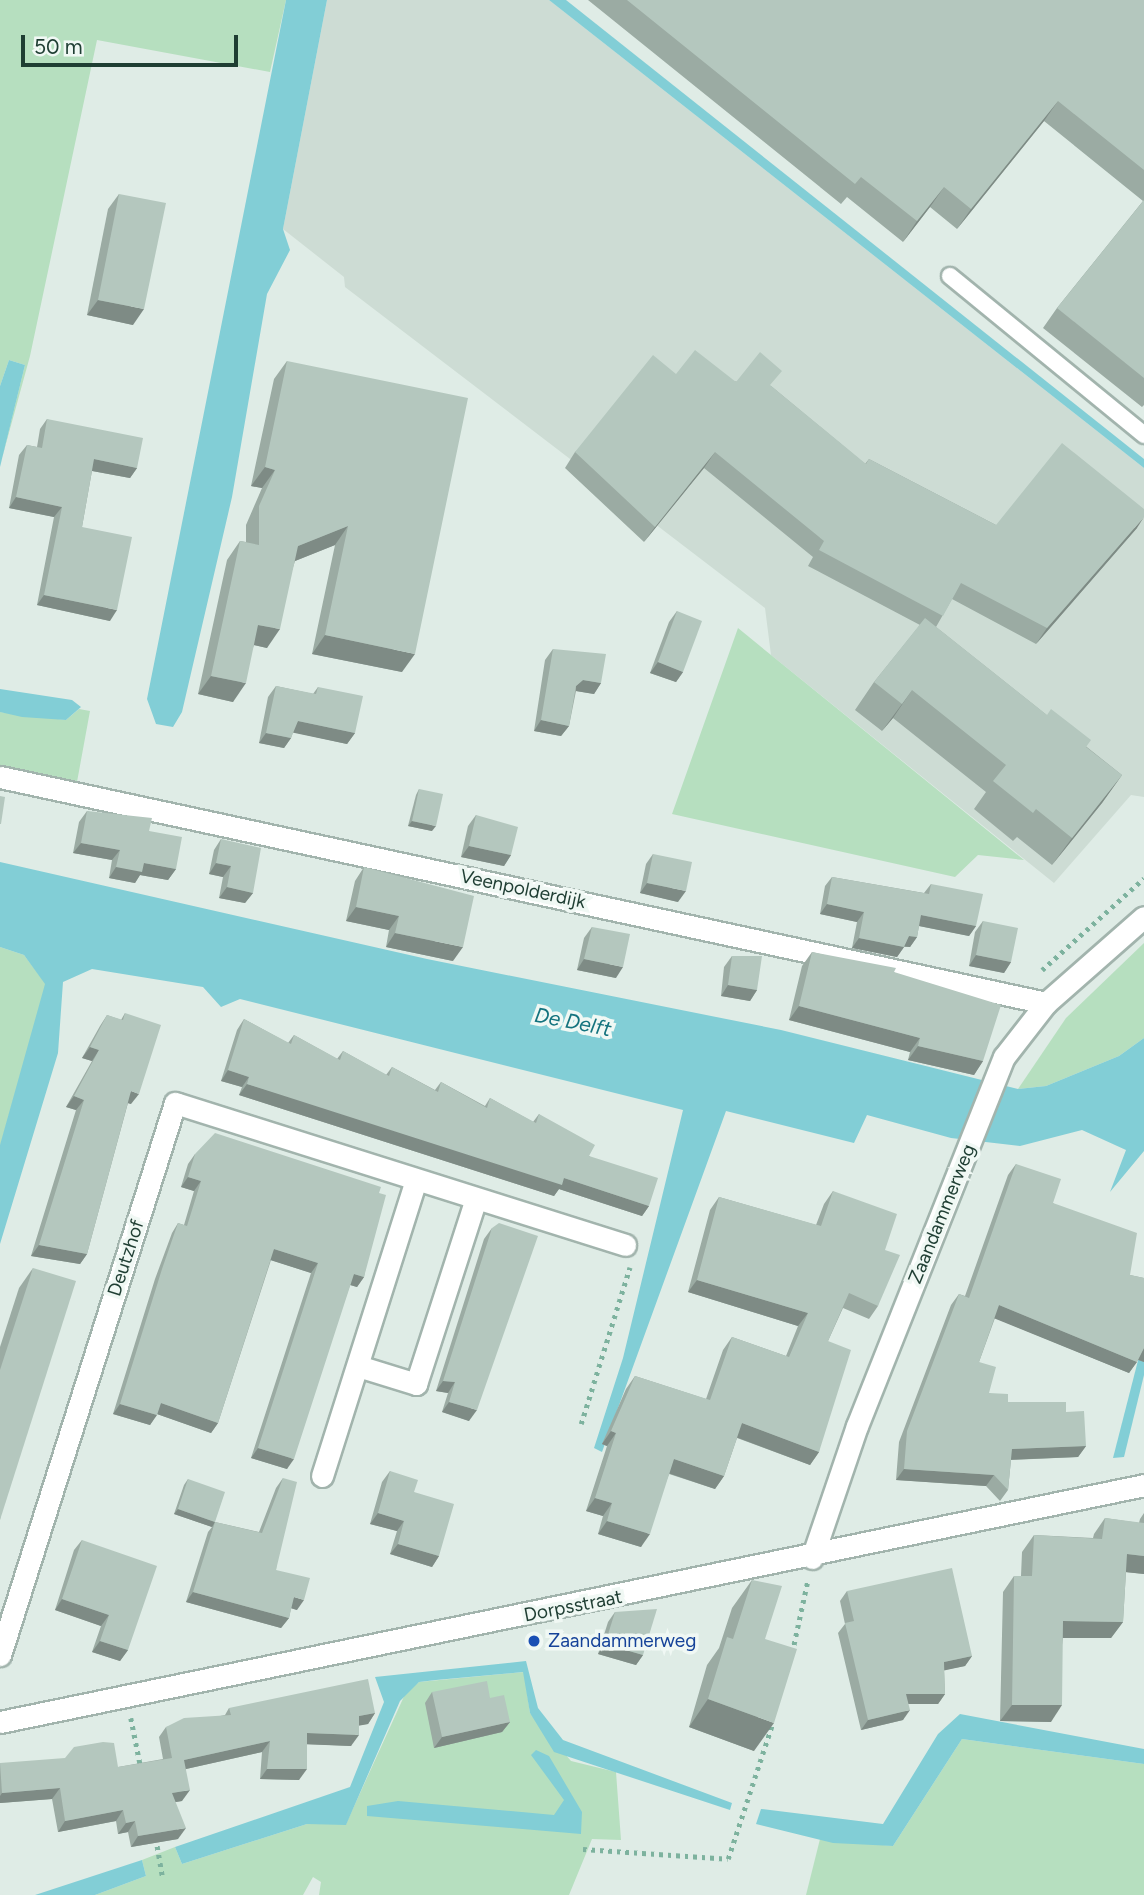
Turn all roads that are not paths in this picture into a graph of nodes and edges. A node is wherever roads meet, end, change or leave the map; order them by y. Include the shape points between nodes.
1 (950, 276) dead end
2 (1144, 435) edge
3 (0, 777) edge
4 (1144, 917) edge
5 (1046, 1003) junction
6 (416, 1180) junction
7 (476, 1198) junction
8 (625, 1245) road end
9 (358, 1366) junction
10 (322, 1476) dead end
11 (1144, 1485) edge
12 (812, 1558) junction
13 (0, 1655) edge
14 (0, 1722) edge

1 - 2 lane
3 - 5 street, Veenpolderdijk
4 - 5 street, Zaandammerweg
5 - 12 street, Zaandammerweg via 1004,1057
6 - 7 street, Deutzhof
6 - 9 street
6 - 13 street, Deutzhof via 175,1103
7 - 8 street, Deutzhof
7 - 9 street via 416,1384
9 - 10 street
11 - 12 street, Dorpsstraat
12 - 14 street, Dorpsstraat

